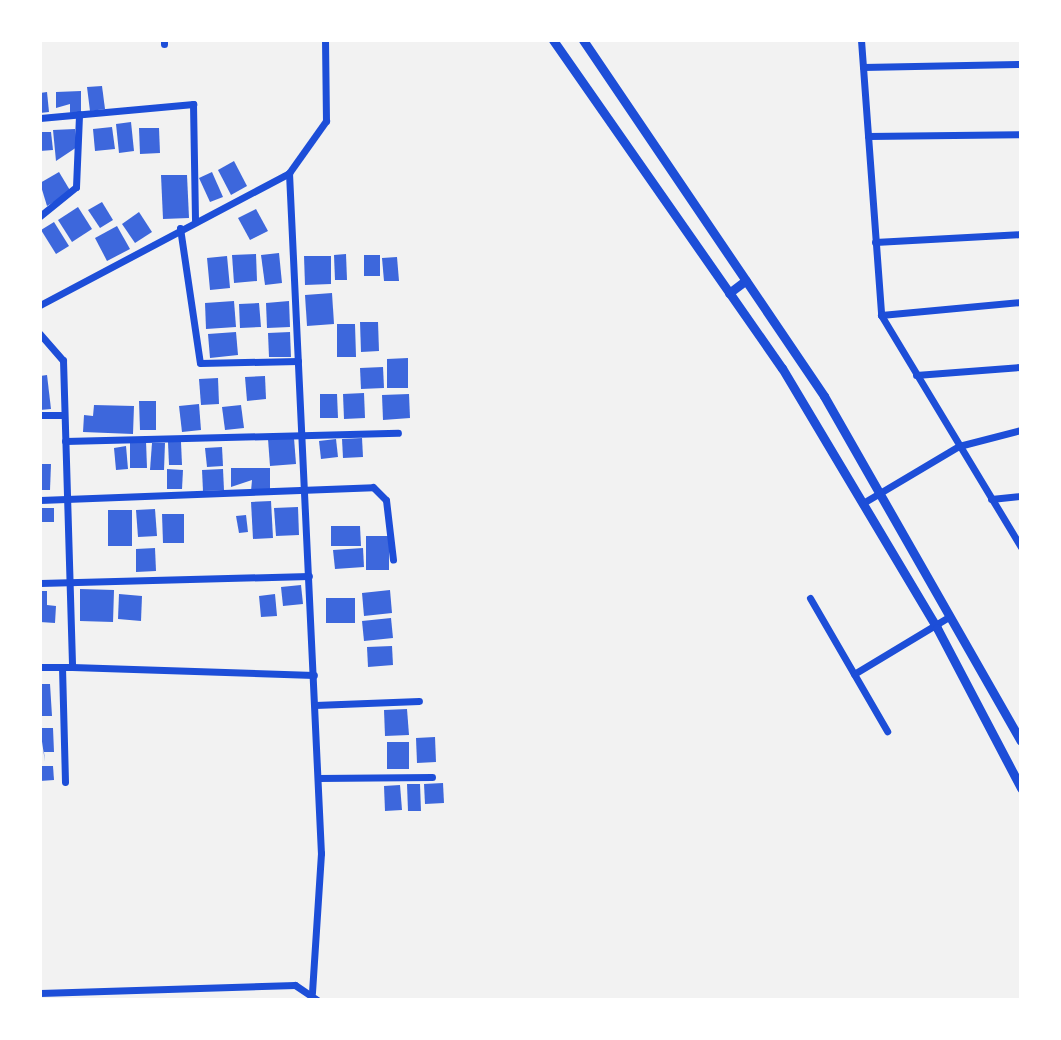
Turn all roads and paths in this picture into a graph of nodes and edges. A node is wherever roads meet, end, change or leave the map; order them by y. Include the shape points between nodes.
1 (326, 40) edge
2 (553, 40) edge
3 (583, 40) edge
4 (862, 40) edge
5 (1021, 64) edge
6 (863, 67) junction
7 (79, 114) junction
8 (40, 117) edge
9 (1021, 134) edge
10 (868, 136) junction
11 (289, 173) junction
12 (40, 216) edge
13 (195, 220) junction
14 (180, 228) junction
15 (1021, 234) edge
16 (875, 243) junction
17 (746, 280) junction
18 (729, 293) junction
19 (1021, 302) edge
20 (40, 305) edge
21 (881, 315) junction
22 (40, 334) edge
23 (298, 361) junction
24 (1021, 367) edge
25 (916, 375) junction
26 (40, 415) edge
27 (64, 415) junction
28 (1021, 430) edge
29 (302, 432) junction
30 (398, 433) dead end
31 (65, 441) junction
32 (959, 446) junction
33 (880, 493) junction
34 (305, 494) junction
35 (1021, 496) edge
36 (991, 499) junction
37 (40, 500) edge
38 (67, 501) junction
39 (863, 503) junction
40 (1021, 547) edge
41 (393, 560) dead end
42 (309, 576) junction
43 (69, 582) junction
44 (40, 583) edge
45 (810, 598) dead end
46 (950, 616) junction
47 (935, 625) junction
48 (40, 667) edge
49 (62, 667) junction
50 (72, 667) junction
51 (854, 674) junction
52 (314, 675) junction
53 (419, 701) dead end
54 (315, 705) junction
55 (887, 731) dead end
56 (1021, 741) edge
57 (432, 777) dead end
58 (318, 778) junction
59 (65, 782) dead end
60 (1021, 788) edge
61 (98, 988) junction
62 (40, 993) edge
63 (314, 996) edge
64 (99, 1000) edge

1 - 11 street via 330,79 326,121
2 - 18 street
3 - 17 street
4 - 6 street
5 - 6 street
6 - 10 street
7 - 8 street
7 - 12 street via 76,187
7 - 13 street via 193,104
9 - 10 street
10 - 16 street
11 - 13 street
11 - 23 street
13 - 14 street
14 - 20 street
14 - 23 street via 200,363
15 - 16 street
16 - 21 street
17 - 18 street
17 - 33 street via 824,396
18 - 39 street
19 - 21 street
21 - 25 street
22 - 27 street via 63,360
23 - 29 street
24 - 25 street
25 - 32 street
26 - 27 street
27 - 31 street
28 - 32 street
29 - 30 street
29 - 31 street
29 - 34 street
31 - 38 street
32 - 33 street
32 - 36 street
33 - 39 street
33 - 46 street
34 - 38 street
34 - 41 street via 379,489 386,500
34 - 42 street
35 - 36 street
36 - 40 street
37 - 38 street
38 - 43 street
39 - 47 street
42 - 43 street
42 - 52 street
43 - 44 street
43 - 50 street
45 - 51 street
46 - 47 street
46 - 56 street
47 - 51 street
47 - 60 street
48 - 49 street
49 - 50 street
49 - 59 street
50 - 52 street
51 - 55 street
52 - 54 street
53 - 54 street
54 - 58 street
57 - 58 street
58 - 63 street via 321,853
61 - 62 street
61 - 63 street via 295,985
61 - 64 street

